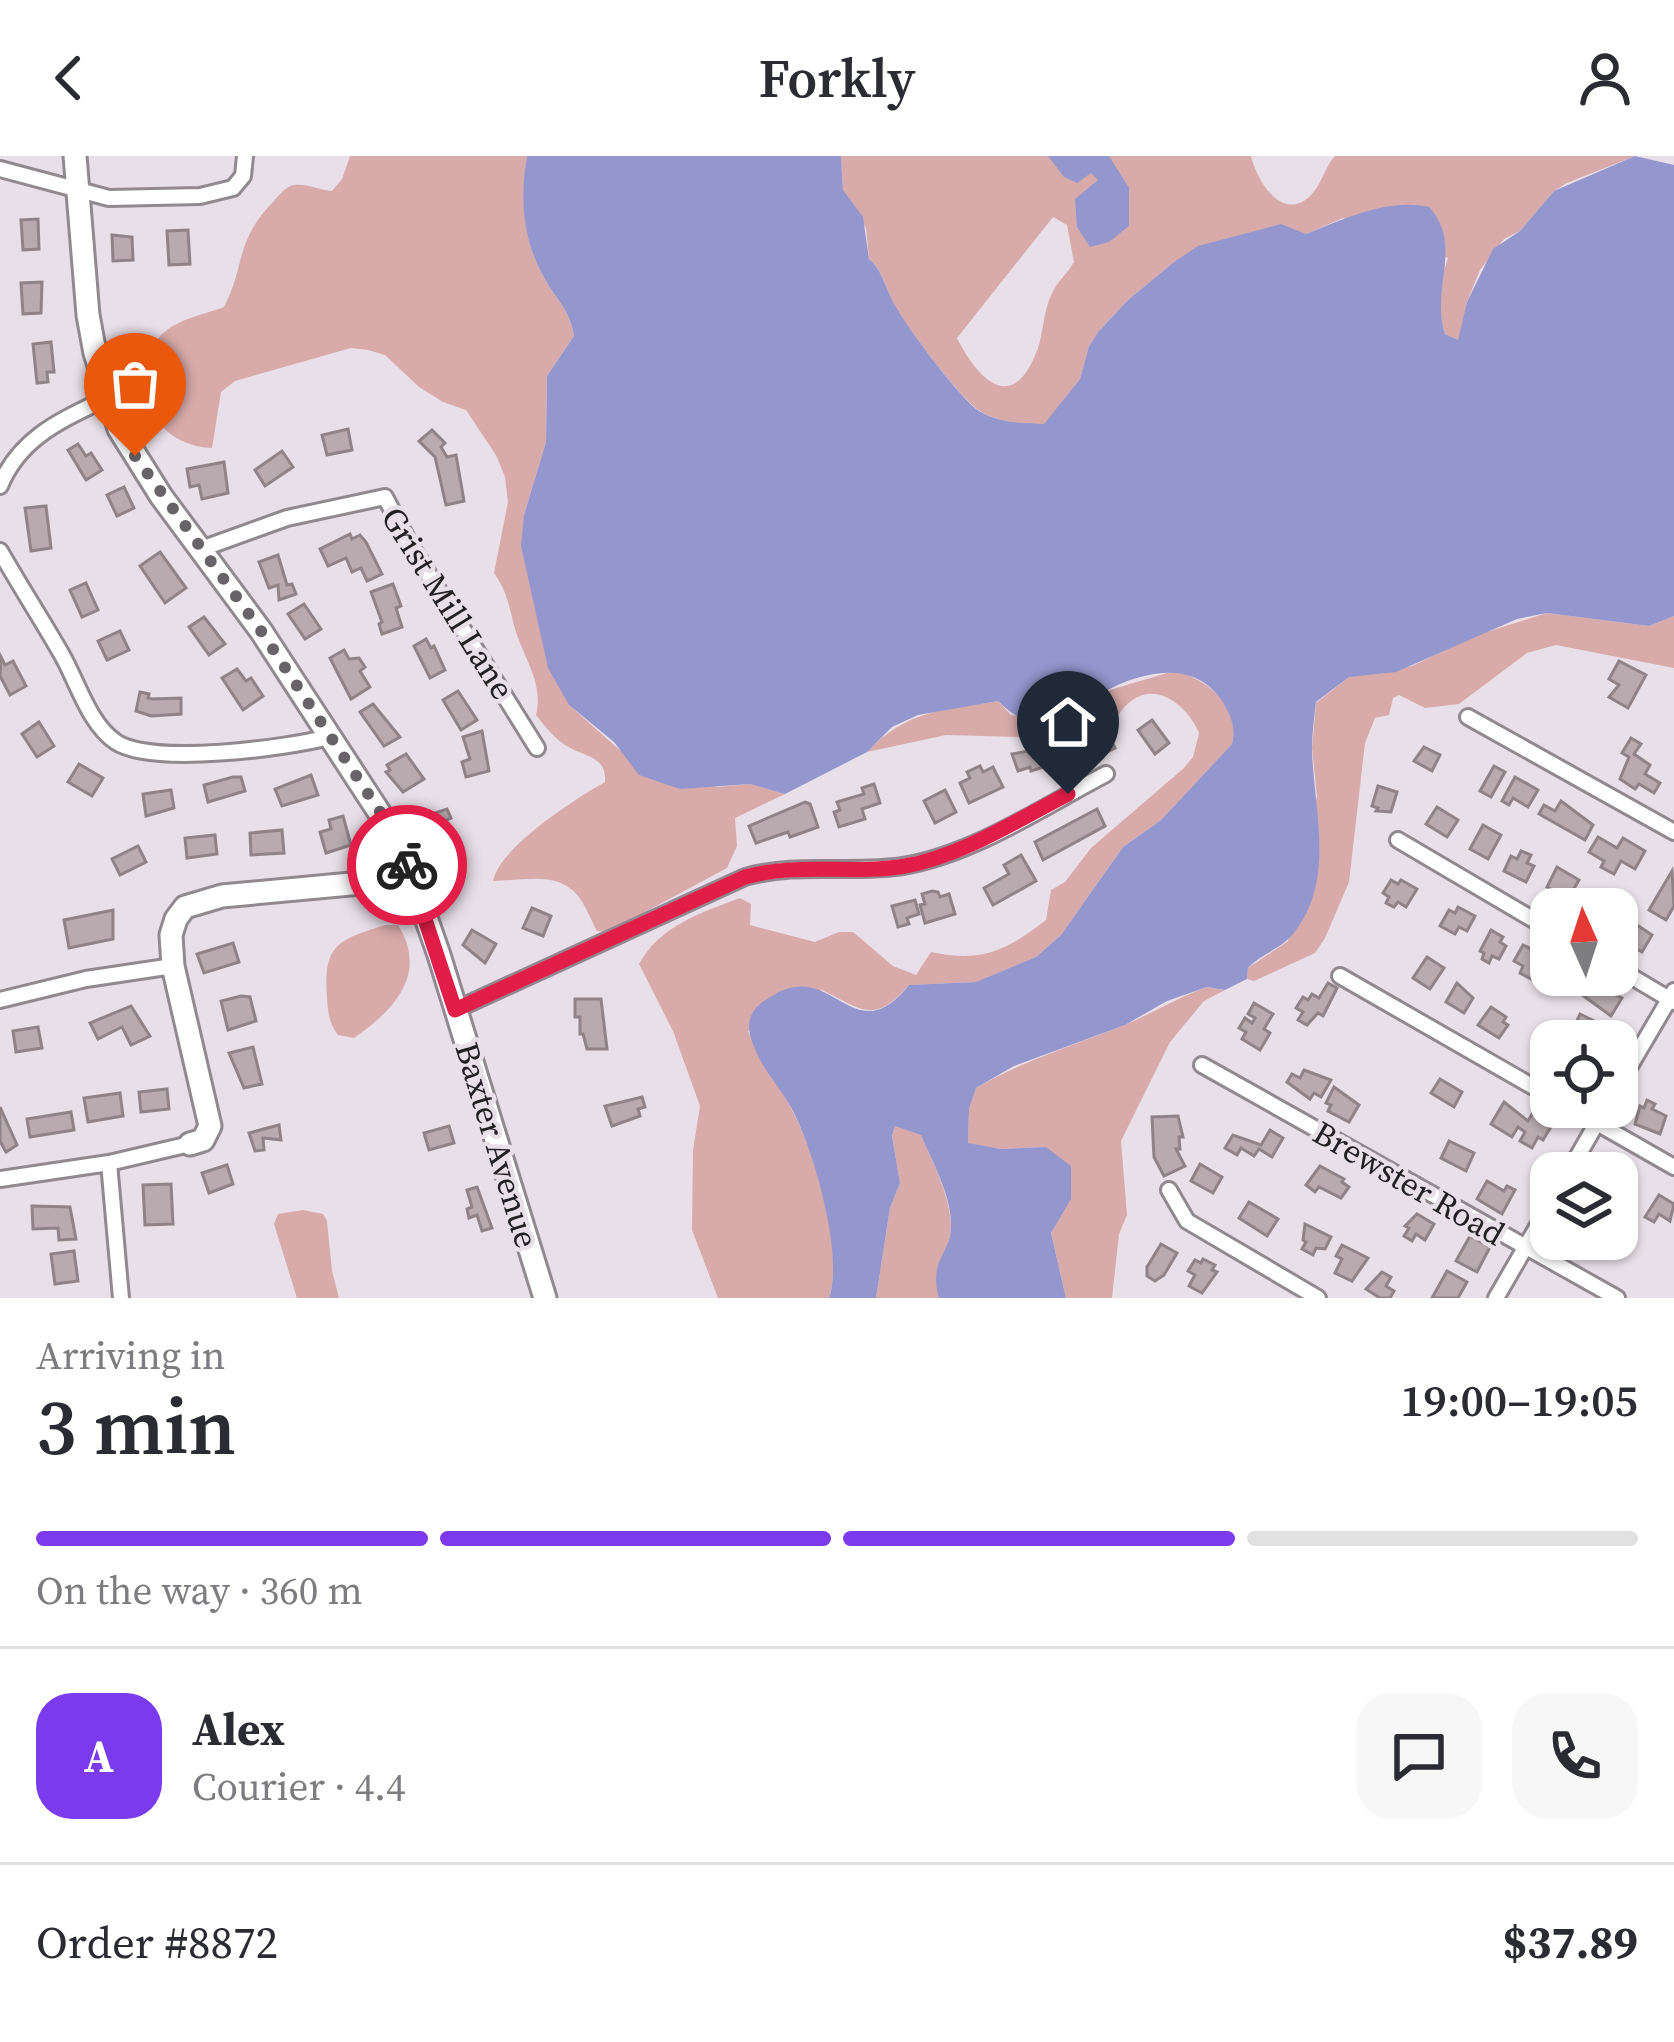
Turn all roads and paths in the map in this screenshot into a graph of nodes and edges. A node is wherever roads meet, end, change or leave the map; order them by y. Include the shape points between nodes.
1 (76, 156) edge
2 (246, 160) edge
3 (0, 169) edge
4 (77, 189) junction
5 (107, 398) junction
6 (0, 486) edge
7 (201, 549) junction
8 (0, 551) edge
9 (1468, 717) dead end
10 (329, 737) junction
11 (537, 748) dead end
12 (1106, 774) dead end
13 (1674, 832) edge
14 (1398, 840) dead end
15 (409, 868) junction
16 (1530, 918) edge
17 (173, 966) junction
18 (1340, 976) dead end
19 (1638, 979) edge
20 (1672, 998) edge
21 (0, 1000) edge
22 (455, 1010) junction
23 (1638, 1054) edge
24 (1202, 1065) dead end
25 (1530, 1085) edge
26 (1605, 1128) edge
27 (190, 1144) joint
28 (109, 1162) junction
29 (1674, 1167) edge
30 (0, 1179) edge
31 (1169, 1190) dead end
32 (1530, 1240) edge
33 (1525, 1249) junction
34 (121, 1298) edge
35 (545, 1298) edge
36 (1318, 1298) edge
37 (1496, 1298) edge
38 (1617, 1298) edge

1 - 4 street, Baxter Avenue
2 - 4 street via 222,194 109,198
3 - 4 street
4 - 5 street, Baxter Avenue via 88,314
5 - 6 street via 37,434
5 - 7 street, Baxter Avenue via 135,456
7 - 10 street, Baxter Avenue
7 - 11 street, Grist Mill Lane via 286,518 386,497
8 - 10 street via 113,740 156,751 226,752
9 - 13 street
10 - 15 street, Baxter Avenue
12 - 22 street via 928,860 745,877
14 - 16 street
15 - 17 street via 383,881 222,896 185,907 171,935
15 - 22 street, Baxter Avenue
17 - 21 street
17 - 27 street via 210,1126
18 - 25 street
19 - 20 street
20 - 23 street
22 - 35 street, Baxter Avenue
24 - 33 street, Brewster Road
26 - 29 street
27 - 28 street
28 - 30 street
28 - 34 street
31 - 36 street via 1187,1221
32 - 33 street
33 - 37 street
33 - 38 street, Brewster Road

